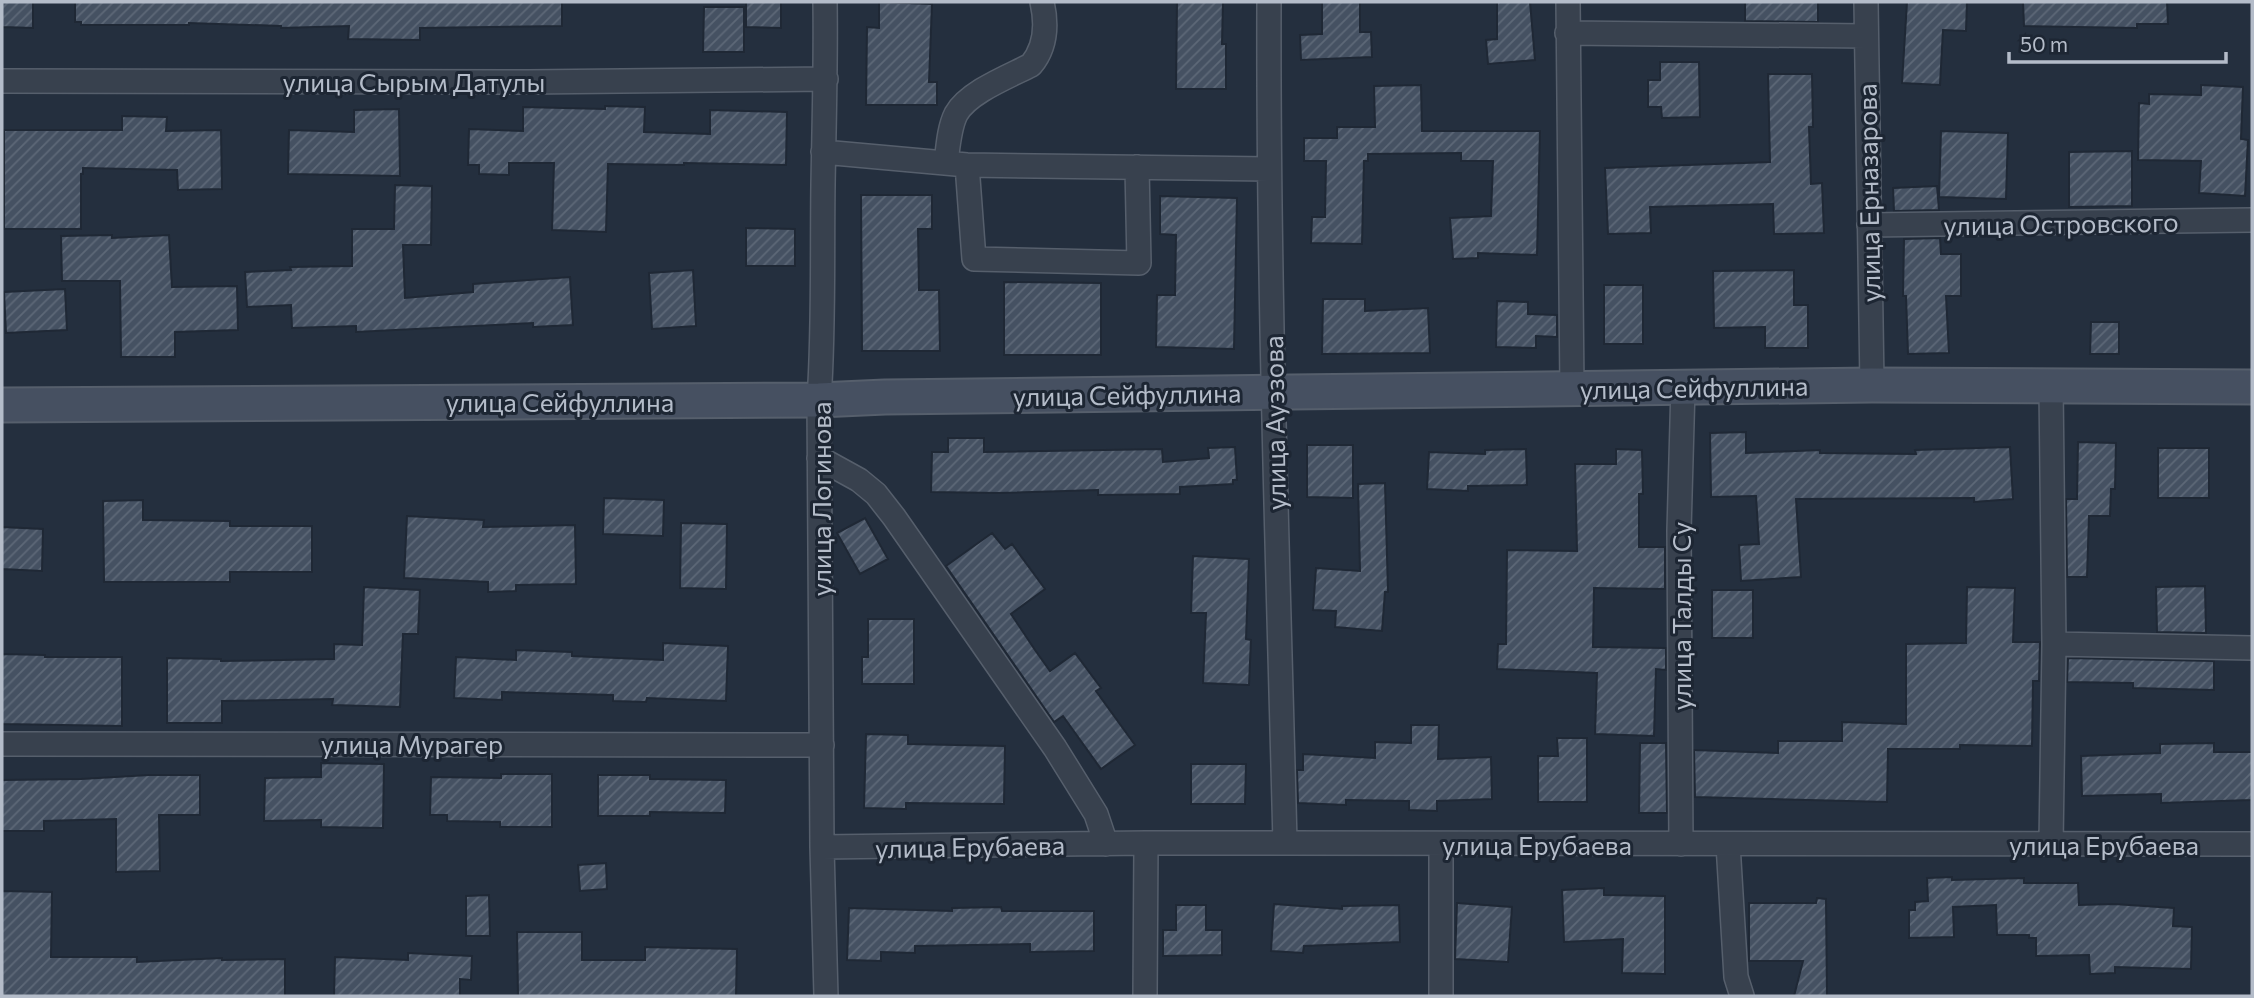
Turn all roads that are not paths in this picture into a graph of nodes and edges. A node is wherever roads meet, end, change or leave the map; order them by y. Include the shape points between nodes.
1 (825, 2) edge
2 (1042, 2) edge
3 (1269, 2) edge
4 (1568, 2) edge
5 (1866, 2) edge
6 (1567, 33) junction
7 (1866, 36) junction
8 (826, 79) junction
9 (2, 81) edge
10 (823, 152) junction
11 (957, 164) junction
12 (1137, 167) junction
13 (1269, 169) junction
14 (2252, 220) edge
15 (1869, 225) junction
16 (1872, 385) junction
17 (1683, 387) junction
18 (2051, 387) junction
19 (2252, 387) edge
20 (1572, 388) junction
21 (1273, 392) junction
22 (819, 400) junction
23 (2, 405) edge
24 (820, 458) junction
25 (2054, 644) junction
26 (2252, 648) edge
27 (2, 744) edge
28 (822, 746) junction
29 (1146, 843) junction
30 (1285, 843) junction
31 (1107, 844) junction
32 (1441, 844) junction
33 (1681, 844) junction
34 (1728, 844) junction
35 (2051, 845) junction
36 (2252, 845) edge
37 (822, 848) junction
38 (826, 996) edge
39 (1145, 996) edge
40 (1441, 996) edge
41 (1742, 996) edge

1 - 8 street, улица Логинова
2 - 11 street via 1045,29 1037,58 974,95 956,114 952,127
3 - 13 street, улица Ауэзова
4 - 6 street
5 - 7 street, улица Ерназарова
6 - 7 street
6 - 20 street
7 - 15 street, улица Ерназарова
8 - 9 street, улица Сырым Датулы
8 - 10 street, улица Логинова
10 - 11 street
10 - 22 street, улица Логинова
11 - 12 street
11 - 12 street via 974,259 1139,263
12 - 13 street
13 - 21 street, улица Ауэзова
14 - 15 street, улица Островского
15 - 16 street, улица Ерназарова
16 - 17 main road, улица Сейфуллина
16 - 18 main road, улица Сейфуллина
17 - 20 main road, улица Сейфуллина
17 - 33 street, улица Талды Су
18 - 19 main road, улица Сейфуллина
18 - 25 street
20 - 21 main road, улица Сейфуллина
21 - 22 main road, улица Сейфуллина
21 - 30 street, улица Ауэзова
22 - 23 main road, улица Сейфуллина
22 - 24 street, улица Логинова
24 - 28 street, улица Логинова
24 - 31 street via 859,480 894,517 1055,748 1096,814
25 - 26 street
25 - 35 street
27 - 28 street, улица Мурагер
28 - 37 street, улица Логинова
29 - 30 street, улица Ерубаева
29 - 31 street, улица Ерубаева
29 - 39 street
30 - 32 street, улица Ерубаева
31 - 37 street, улица Ерубаева
32 - 33 street, улица Ерубаева
32 - 40 street
33 - 34 street, улица Ерубаева
34 - 35 street, улица Ерубаева
34 - 41 street via 1736,977
35 - 36 street, улица Ерубаева
37 - 38 street, улица Логинова

